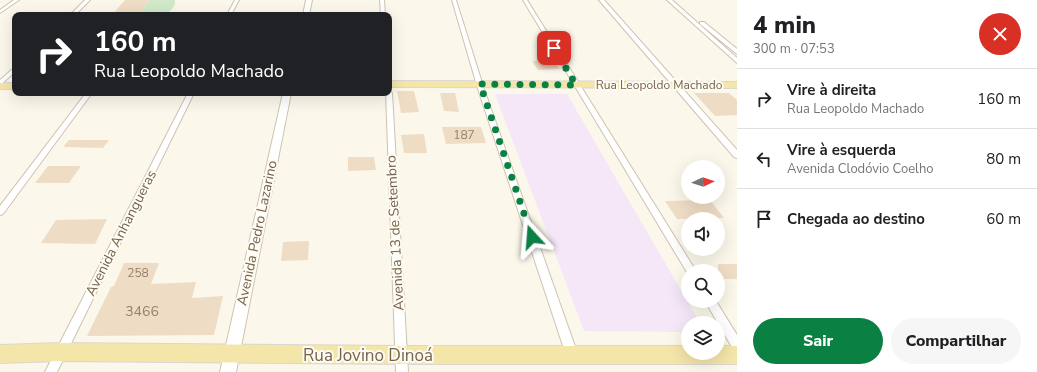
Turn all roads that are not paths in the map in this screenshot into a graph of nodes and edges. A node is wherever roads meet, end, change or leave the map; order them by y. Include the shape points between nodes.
1 (17, 0) edge
2 (88, 0) edge
3 (237, 0) edge
4 (309, 0) edge
5 (382, 0) edge
6 (454, 0) edge
7 (525, 0) edge
8 (601, 0) edge
9 (669, 0) edge
10 (675, 0) edge
11 (0, 12) edge
12 (75, 12) edge
13 (231, 12) edge
14 (307, 12) edge
15 (383, 12) edge
16 (737, 52) edge
17 (737, 61) edge
18 (12, 72) edge
19 (392, 84) edge
20 (480, 84) junction
21 (0, 85) edge
22 (576, 85) junction
23 (675, 85) junction
24 (737, 85) edge
25 (12, 86) edge
26 (88, 96) edge
27 (189, 96) edge
28 (286, 96) edge
29 (389, 96) edge
30 (737, 156) edge
31 (0, 212) edge
32 (687, 264) edge
33 (714, 308) edge
34 (737, 345) edge
35 (60, 352) junction
36 (0, 354) edge
37 (232, 354) junction
38 (572, 355) junction
39 (737, 355) edge
40 (401, 364) edge
41 (51, 372) edge
42 (228, 372) edge

1 - 11 street
2 - 12 street
3 - 13 street
4 - 14 main road
5 - 15 street
6 - 20 street
7 - 22 street
8 - 23 street
9 - 17 street
10 - 16 street
18 - 21 street
19 - 20 main road, Rua Leopoldo Machado
20 - 22 main road, Rua Leopoldo Machado
20 - 38 street
21 - 25 main road
22 - 23 main road, Rua Leopoldo Machado
22 - 32 street
23 - 24 main road, Rua Leopoldo Machado
23 - 30 street
26 - 31 street
27 - 35 street, Avenida Anhangueras
28 - 37 main road, Avenida Pedro Lazarino
29 - 40 street, Avenida 13 de Setembro
33 - 34 street
35 - 36 main road, Rua Jovino Dinoá
35 - 37 main road, Rua Jovino Dinoá
35 - 41 street, Avenida Anhangueras
37 - 40 main road, Rua Jovino Dinoá
37 - 42 main road, Avenida Pedro Lazarino
38 - 39 main road, Rua Jovino Dinoá
38 - 40 main road, Rua Jovino Dinoá

